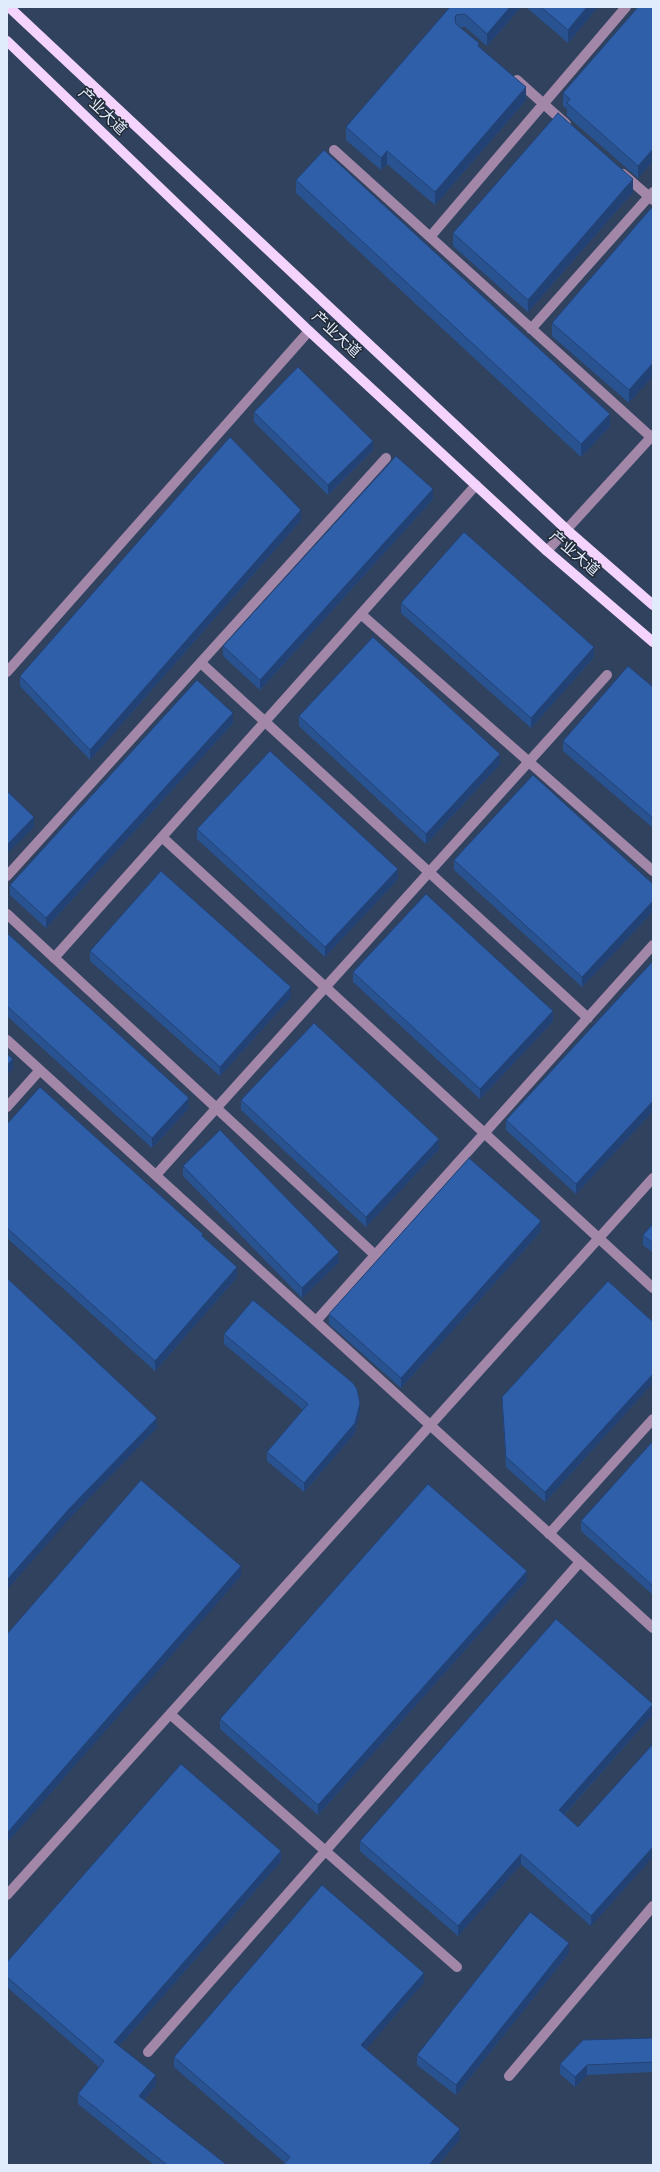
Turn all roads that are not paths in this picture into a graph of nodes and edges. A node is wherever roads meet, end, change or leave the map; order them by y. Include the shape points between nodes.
1 (9, 7) edge
2 (626, 7) edge
3 (7, 41) edge
4 (508, 73) edge
5 (544, 104) junction
6 (573, 130) edge
7 (334, 150) dead end
8 (614, 166) edge
9 (652, 196) edge
10 (430, 237) junction
11 (531, 328) junction
12 (309, 331) junction
13 (652, 436) edge
14 (386, 458) dead end
15 (476, 485) junction
16 (567, 530) junction
17 (548, 551) junction
18 (653, 605) edge
19 (362, 615) junction
20 (653, 642) edge
21 (201, 663) junction
22 (7, 672) edge
23 (607, 675) dead end
24 (266, 722) junction
25 (529, 761) junction
26 (162, 837) junction
27 (653, 871) edge
28 (429, 872) junction
29 (7, 876) edge
30 (7, 914) edge
31 (653, 945) edge
32 (54, 958) junction
33 (325, 987) junction
34 (588, 1018) junction
35 (7, 1040) edge
36 (40, 1070) junction
37 (7, 1106) edge
38 (216, 1108) junction
39 (484, 1133) junction
40 (156, 1175) junction
41 (653, 1178) edge
42 (598, 1238) junction
43 (375, 1255) junction
44 (653, 1288) edge
45 (316, 1321) junction
46 (653, 1419) edge
47 (430, 1425) junction
48 (549, 1534) junction
49 (580, 1562) junction
50 (653, 1628) edge
51 (170, 1714) junction
52 (325, 1851) junction
53 (7, 1895) edge
54 (653, 1906) edge
55 (457, 1967) dead end
56 (148, 2052) dead end
57 (509, 2076) dead end

1 - 16 main road, 产业大道
2 - 5 street
3 - 12 main road, 产业大道
4 - 5 street
5 - 6 street
5 - 10 street
7 - 10 street
8 - 9 street
9 - 11 street
10 - 11 street
11 - 13 street
12 - 15 main road, 产业大道
12 - 22 street
13 - 16 street
14 - 21 street
15 - 17 main road, 产业大道
15 - 19 street
16 - 17 street
16 - 18 main road, 产业大道
17 - 20 main road, 产业大道
19 - 24 street
19 - 25 street
21 - 24 street
21 - 29 street
23 - 25 street
24 - 26 street
24 - 28 street
25 - 27 street
25 - 28 street
26 - 32 street
26 - 33 street
28 - 33 street
28 - 34 street
30 - 32 street
31 - 34 street
32 - 38 street
33 - 38 street
33 - 39 street
34 - 39 street
35 - 36 street
36 - 37 street
36 - 40 street
38 - 40 street
38 - 43 street
39 - 42 street
39 - 43 street
40 - 45 street
41 - 42 street
42 - 44 street
42 - 47 street
43 - 45 street
45 - 47 street
46 - 48 street
47 - 48 street
47 - 51 street
48 - 49 street
49 - 50 street
49 - 52 street
51 - 52 street
51 - 53 street
52 - 55 street
52 - 56 street
54 - 57 street

